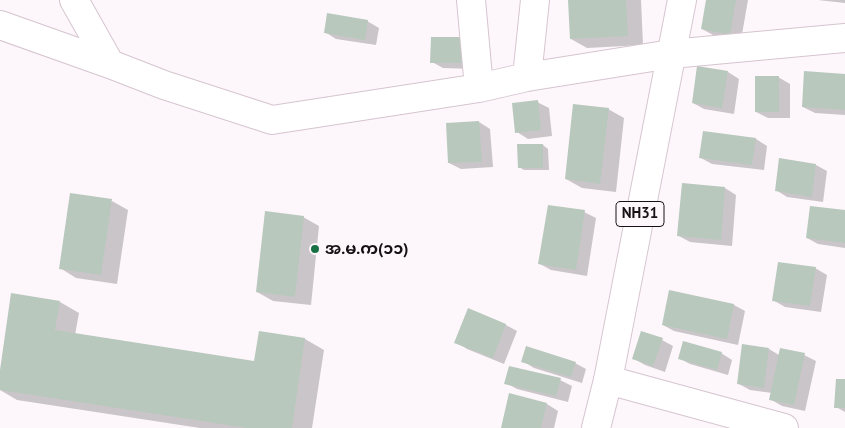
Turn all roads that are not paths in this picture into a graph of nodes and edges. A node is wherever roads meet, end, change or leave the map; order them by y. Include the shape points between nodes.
1 (74, 0) edge
2 (472, 0) edge
3 (535, 0) edge
4 (682, 0) edge
5 (0, 25) edge
6 (845, 38) edge
7 (671, 54) junction
8 (110, 64) junction
9 (528, 77) junction
10 (480, 88) junction
11 (608, 380) junction
12 (596, 428) edge
13 (784, 428) edge

1 - 8 main road
2 - 10 main road
3 - 9 main road
4 - 7 main road, NH31
5 - 8 main road
6 - 7 main road
7 - 9 main road
7 - 11 main road, NH31
8 - 10 main road via 272,120
9 - 10 main road
11 - 12 main road, NH31
11 - 13 main road

